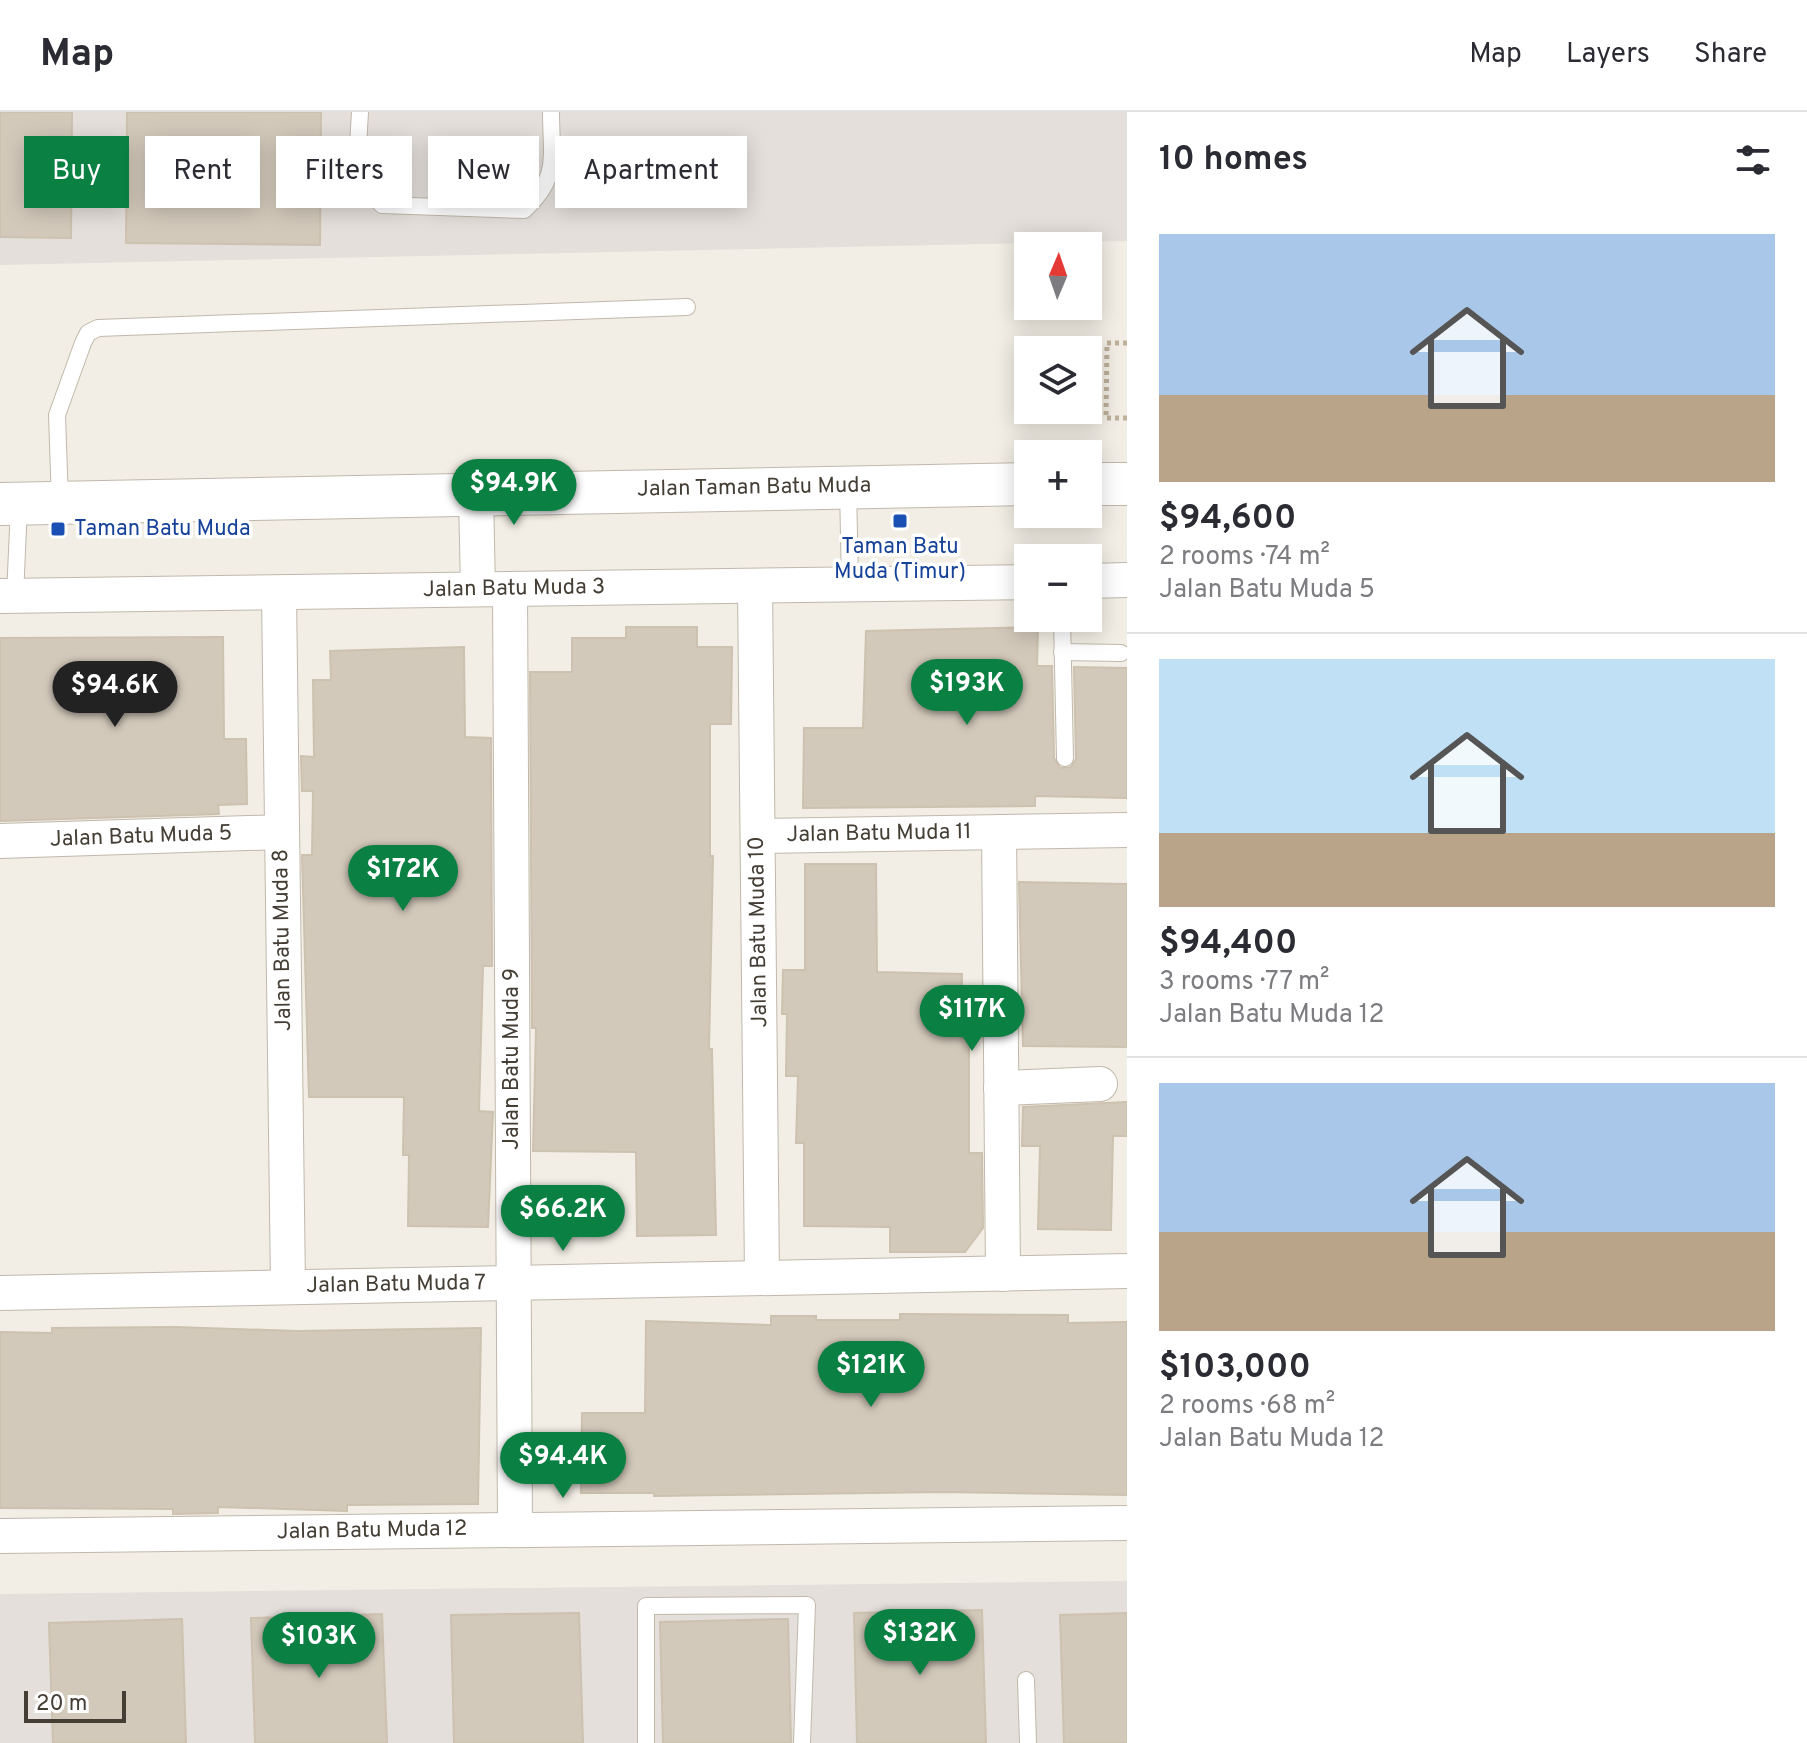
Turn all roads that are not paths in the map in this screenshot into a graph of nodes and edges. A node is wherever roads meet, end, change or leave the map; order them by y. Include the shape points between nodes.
1 (360, 112) edge
2 (551, 112) edge
3 (687, 307) dead end
4 (1014, 484) edge
5 (1102, 484) edge
6 (1127, 484) edge
7 (847, 485) junction
8 (476, 495) junction
9 (27, 504) edge
10 (1127, 580) edge
11 (1102, 581) edge
12 (1014, 582) edge
13 (850, 584) junction
14 (755, 586) junction
15 (494, 589) junction
16 (279, 593) junction
17 (7, 596) edge
18 (1062, 632) edge
19 (1062, 652) junction
20 (1121, 653) dead end
21 (1065, 758) dead end
22 (1127, 830) edge
23 (282, 832) junction
24 (999, 832) junction
25 (758, 836) junction
26 (0, 841) edge
27 (1100, 1084) dead end
28 (1001, 1088) junction
29 (1127, 1271) edge
30 (1003, 1274) junction
31 (762, 1278) junction
32 (513, 1283) junction
33 (288, 1286) junction
34 (0, 1293) edge
35 (1127, 1523) edge
36 (515, 1529) junction
37 (0, 1536) edge
38 (1026, 1680) dead end
39 (646, 1743) edge
40 (802, 1743) edge
41 (1028, 1743) edge

1 - 2 lane via 358,165 365,188 382,205 524,210 544,191 551,174
3 - 9 lane via 98,328 83,343
4 - 7 street, Jalan Taman Batu Muda
5 - 6 street
7 - 8 street, Jalan Taman Batu Muda
7 - 13 lane
8 - 9 street, Jalan Taman Batu Muda
8 - 15 street, Jalan Batu Muda 9
9 - 17 lane
10 - 11 street
12 - 13 street, Jalan Batu Muda 3
13 - 14 street, Jalan Batu Muda 3
14 - 15 street, Jalan Batu Muda 3
14 - 25 street, Jalan Batu Muda 10
15 - 16 street, Jalan Batu Muda 3
15 - 32 street, Jalan Batu Muda 9
16 - 17 street, Jalan Batu Muda 3
16 - 23 street, Jalan Batu Muda 8
18 - 19 lane
19 - 20 lane
19 - 21 lane
22 - 24 street, Jalan Batu Muda 11
23 - 26 street, Jalan Batu Muda 5
23 - 33 street, Jalan Batu Muda 8
24 - 25 street, Jalan Batu Muda 11
24 - 28 street, Jalan Batu Muda 11
25 - 31 street, Jalan Batu Muda 10
27 - 28 street
28 - 30 street, Jalan Batu Muda 11
29 - 30 street, Jalan Batu Muda 7
30 - 31 street, Jalan Batu Muda 7
31 - 32 street, Jalan Batu Muda 7
32 - 33 street, Jalan Batu Muda 7
32 - 36 street, Jalan Batu Muda 9
33 - 34 street, Jalan Batu Muda 7
35 - 36 street, Jalan Batu Muda 12
36 - 37 street, Jalan Batu Muda 12
38 - 41 lane
39 - 40 lane via 646,1606 807,1605

